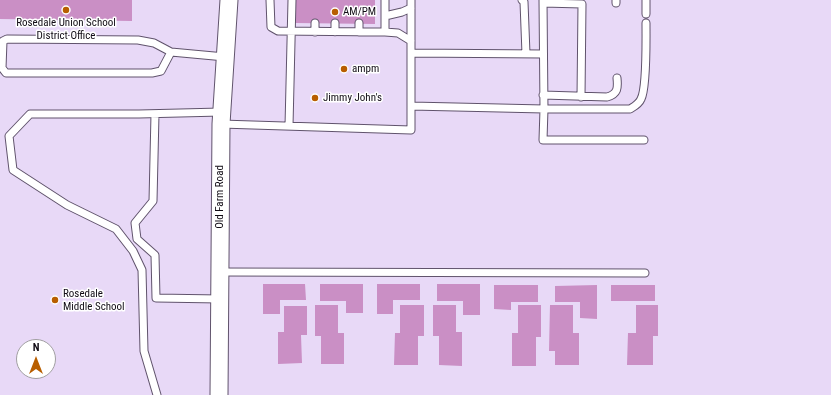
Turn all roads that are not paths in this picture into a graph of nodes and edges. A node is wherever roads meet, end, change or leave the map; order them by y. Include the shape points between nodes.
1 (229, 0) edge
2 (270, 0) edge
3 (292, 0) edge
4 (385, 0) edge
5 (522, 0) edge
6 (646, 0) edge
7 (543, 2) edge
8 (583, 2) edge
9 (411, 4) edge
10 (646, 14) dead end
11 (385, 16) junction
12 (315, 23) dead end
13 (335, 23) dead end
14 (359, 23) dead end
15 (646, 23) dead end
16 (291, 31) junction
17 (315, 32) junction
18 (335, 32) junction
19 (359, 32) junction
20 (385, 32) junction
21 (411, 42) junction
22 (171, 52) junction
23 (411, 53) junction
24 (526, 54) junction
25 (543, 54) junction
26 (225, 57) junction
27 (617, 78) dead end
28 (543, 95) junction
29 (581, 97) junction
30 (411, 106) junction
31 (544, 108) junction
32 (155, 114) junction
33 (221, 118) junction
34 (289, 126) junction
35 (644, 140) dead end
36 (220, 272) junction
37 (645, 274) dead end
38 (220, 299) junction
39 (157, 395) edge
40 (220, 395) edge

1 - 26 street, Old Farm Road
2 - 16 lane via 271,26 278,31
3 - 16 lane
4 - 11 lane
5 - 24 lane
6 - 10 lane
7 - 8 lane
7 - 25 lane
8 - 29 lane
9 - 11 lane via 402,12
9 - 21 lane
11 - 20 lane
12 - 17 lane
13 - 18 lane
14 - 19 lane
15 - 31 lane via 644,85 642,98 636,106 630,109
16 - 17 lane
16 - 34 lane
17 - 18 lane
18 - 19 lane
19 - 20 lane
20 - 21 lane via 398,33
21 - 23 lane
22 - 22 lane via 154,43 138,40 7,39 3,41 2,68 6,73 152,73 161,71
22 - 26 lane
23 - 24 lane
23 - 30 lane
24 - 25 lane
25 - 28 lane
26 - 33 street, Old Farm Road
27 - 29 lane via 617,91 613,96
28 - 29 lane
28 - 31 lane
30 - 31 lane
30 - 34 lane via 411,130
31 - 35 lane via 543,140
32 - 33 lane
32 - 38 lane via 153,200 135,223 137,239 154,255 156,298
32 - 39 lane via 30,114 9,136 13,170 67,205 116,229 133,251 142,270 144,351
33 - 34 lane
33 - 36 street, Old Farm Road
36 - 37 lane
36 - 38 street, Old Farm Road
38 - 40 street, Old Farm Road

